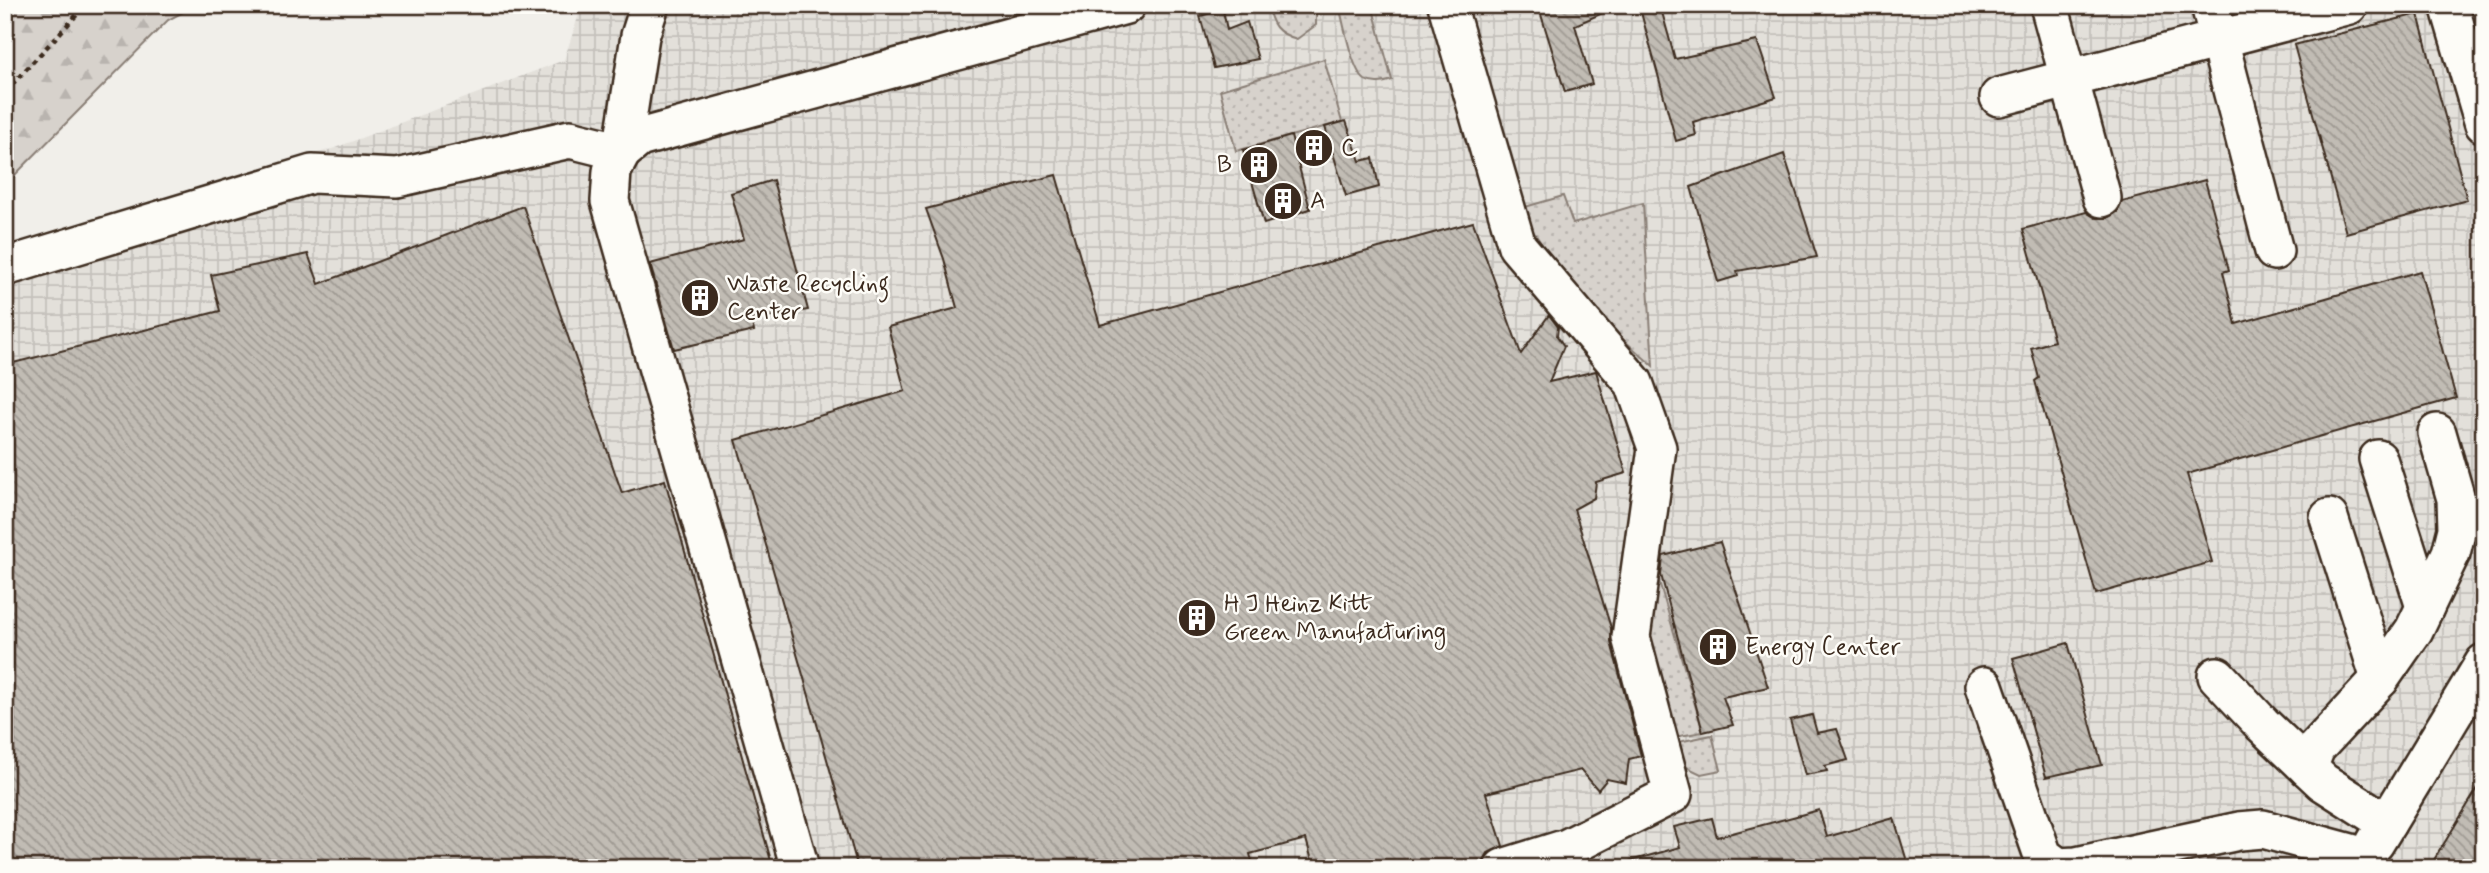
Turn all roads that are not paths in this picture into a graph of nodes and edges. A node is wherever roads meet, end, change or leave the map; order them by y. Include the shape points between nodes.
1 (650, 5) edge
2 (1126, 5) edge
3 (1447, 5) edge
4 (2049, 5) edge
5 (2349, 5) edge
6 (2449, 5) edge
7 (2215, 22) edge
8 (2070, 78) junction
9 (1999, 97) dead end
10 (2484, 124) edge
11 (622, 152) junction
12 (2102, 198) dead end
13 (2274, 251) dead end
14 (5, 267) edge
15 (2437, 433) dead end
16 (2378, 459) dead end
17 (2329, 518) dead end
18 (2426, 607) junction
19 (2484, 663) edge
20 (2217, 676) dead end
21 (2380, 679) junction
22 (1984, 686) dead end
23 (2308, 768) junction
24 (2387, 823) junction
25 (2363, 863) edge
26 (800, 868) edge
27 (1503, 868) edge

1 - 11 street via 640,36
2 - 11 street via 639,138
3 - 27 street via 1517,246 1634,383 1657,448 1631,637 1672,794 1567,848
4 - 8 street
5 - 7 street
6 - 10 street
7 - 8 street
7 - 13 street
8 - 9 street
8 - 12 street
11 - 14 street via 570,139 397,178 312,174
11 - 26 street via 612,171 610,201
15 - 18 street via 2456,499 2457,529
16 - 18 street
17 - 21 street
18 - 21 street
19 - 24 street
20 - 23 street
21 - 23 street via 2316,748
22 - 25 street via 2043,856 2058,867 2263,829
23 - 24 street
24 - 25 street

